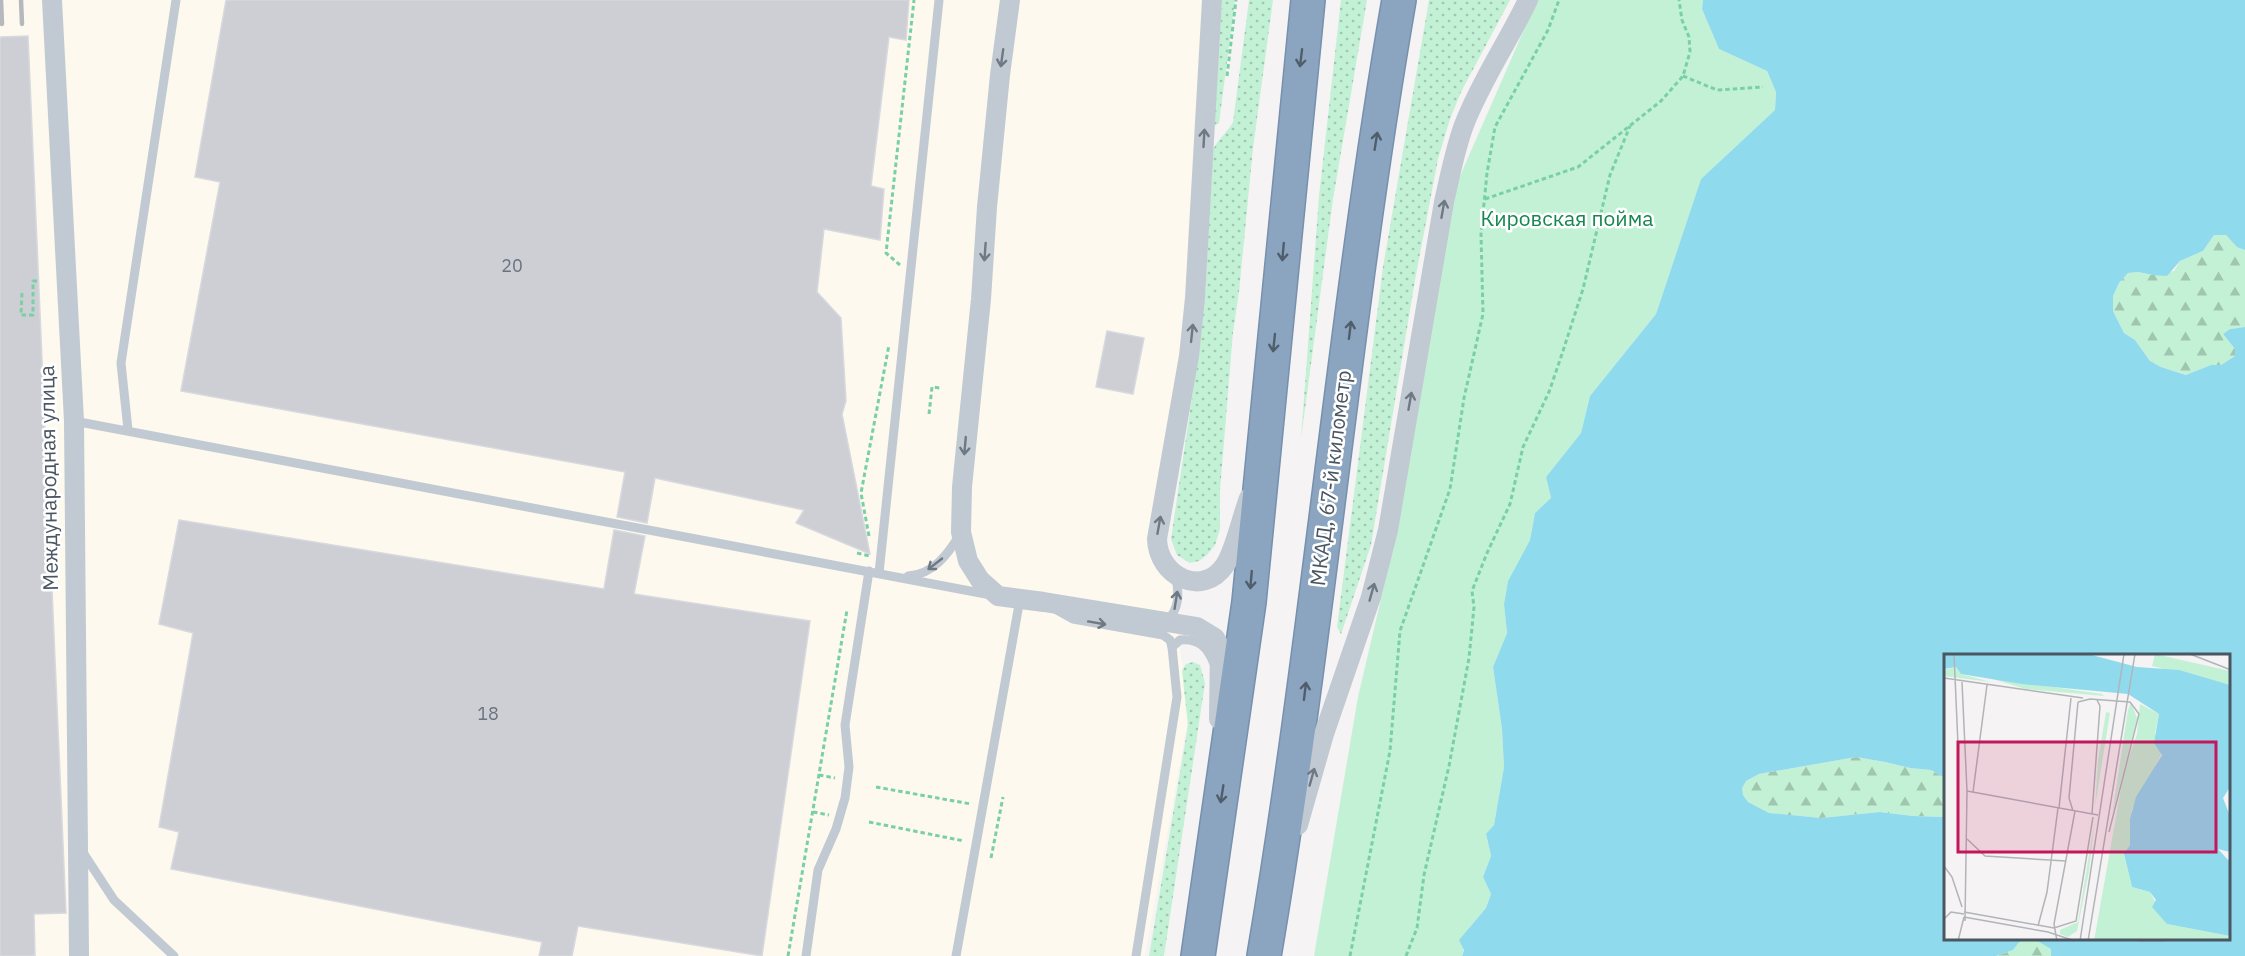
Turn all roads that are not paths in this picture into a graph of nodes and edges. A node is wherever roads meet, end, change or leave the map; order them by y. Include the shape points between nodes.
1 (52, 0) edge
2 (176, 0) edge
3 (939, 0) edge
4 (1010, 0) edge
5 (1212, 0) edge
6 (1308, 0) edge
7 (1399, 0) edge
8 (1528, 0) edge
9 (74, 421) junction
10 (128, 430) junction
11 (1262, 459) junction
12 (961, 532) junction
13 (869, 571) junction
14 (879, 573) junction
15 (1176, 576) junction
16 (897, 577) junction
17 (998, 596) junction
18 (1020, 599) junction
19 (1044, 602) junction
20 (1166, 621) junction
21 (1172, 647) junction
22 (1220, 679) junction
23 (1227, 761) junction
24 (78, 843) junction
25 (79, 956) edge
26 (174, 956) edge
27 (806, 956) edge
28 (956, 956) edge
29 (1136, 956) edge
30 (1198, 956) edge
31 (1264, 956) edge

1 - 9 street, Международная улица
2 - 10 lane via 121,363
3 - 14 lane
4 -> 12 street via 987,207
15 -> 5 street via 1160,559 1157,539 1191,344
6 -> 11 highway
31 -> 7 highway, МКАД, 67-й километр via 1304,698 1367,199
31 -> 8 street via 1301,813 1371,597 1388,530 1453,165 1464,126 1483,83
9 - 10 lane
9 - 24 street, Международная улица
10 - 13 lane
11 - 15 street via 1224,567 1205,580 1190,581
11 -> 23 highway via 1249,602
12 -> 16 lane via 952,548 929,569 916,576
12 - 17 street via 968,561 980,580
13 - 14 lane
13 - 27 lane via 845,725 849,767 845,798 818,870
14 - 16 lane
20 -> 15 lane via 1177,606
16 - 17 lane
17 - 18 street
18 - 19 street
18 - 28 lane
19 - 20 street
19 -> 21 lane via 1073,619 1163,635
20 - 22 street via 1197,627 1215,638 1220,648
21 - 22 lane via 1187,639 1203,645
21 - 29 lane via 1177,697
22 - 23 street via 1218,714
23 -> 30 highway
24 - 25 street, Международная улица
24 - 26 lane via 114,900

